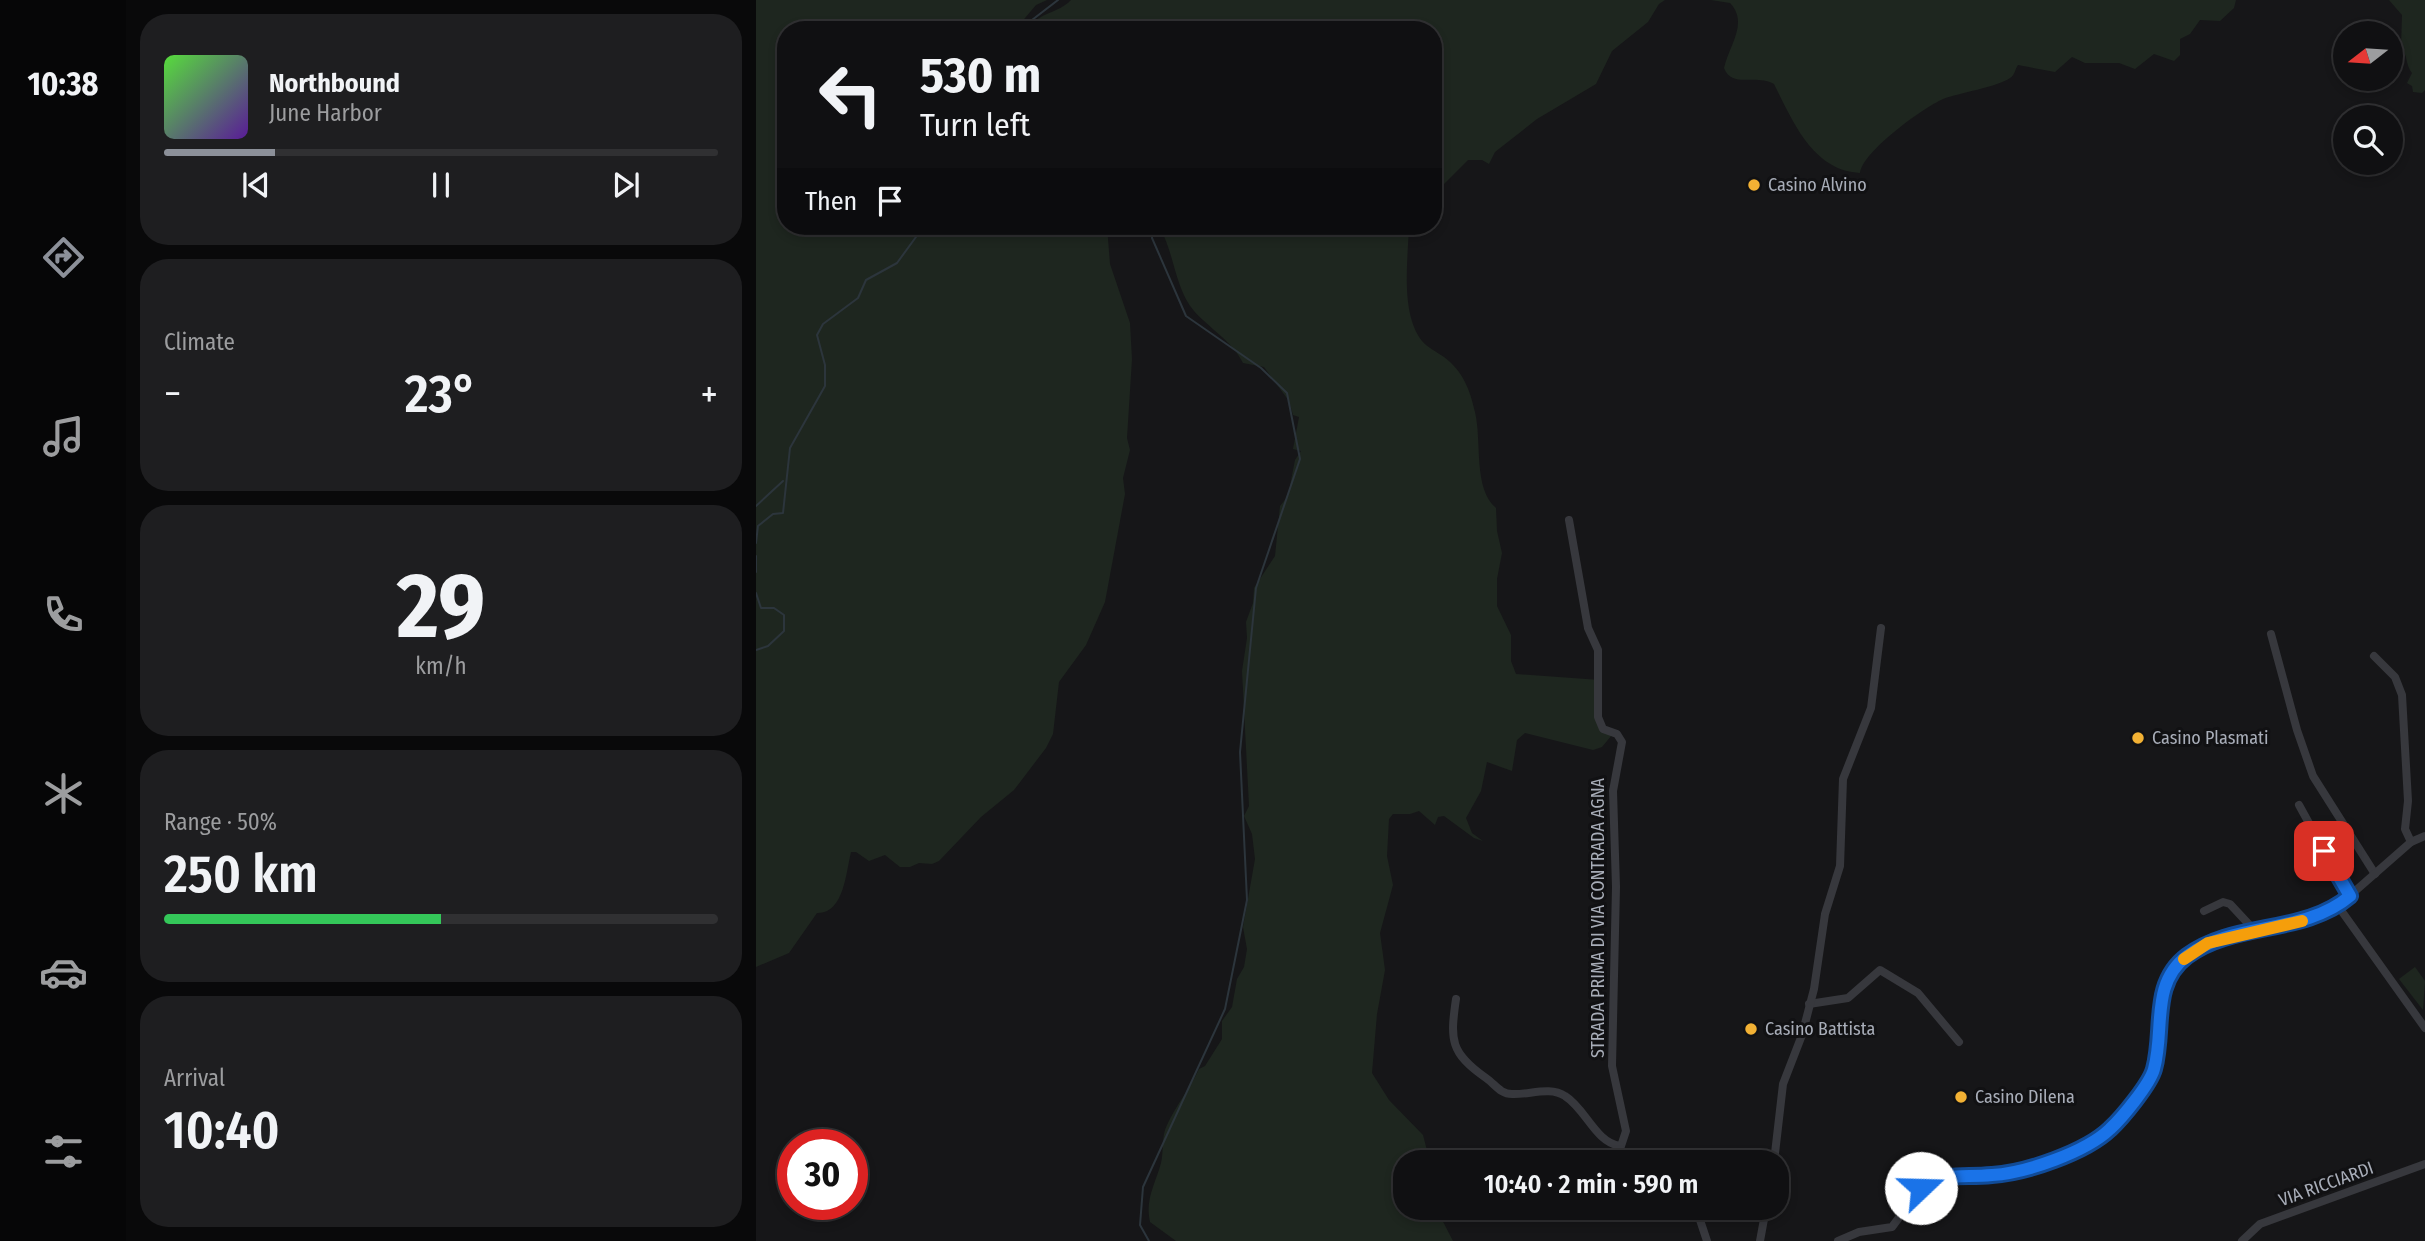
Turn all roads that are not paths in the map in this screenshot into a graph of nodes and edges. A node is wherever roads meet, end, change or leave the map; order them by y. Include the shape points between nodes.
1 (1569, 520) dead end
2 (1881, 628) dead end
3 (2271, 634) dead end
4 (2374, 656) dead end
5 (2299, 806) dead end
6 (2425, 836) edge
7 (2411, 842) junction
8 (2375, 874) junction
9 (2350, 896) junction
10 (2338, 906) junction
11 (2204, 911) dead end
12 (2256, 932) junction
13 (1456, 999) dead end
14 (1810, 1004) junction
15 (2425, 1028) edge
16 (1958, 1042) dead end
17 (1620, 1146) junction
18 (1621, 1150) edge
19 (1775, 1150) edge
20 (2425, 1164) edge
21 (1700, 1220) edge
22 (1764, 1220) edge
23 (1707, 1241) edge
24 (1760, 1241) edge
25 (1838, 1241) edge
26 (2242, 1241) edge

1 - 17 street, STRADA PRIMA DI VIA CONTRADA AGNA via 1588,628 1598,650 1598,717 1603,729 1622,741 1613,791 1612,1066 1626,1120
2 - 14 street via 1871,709 1843,779 1840,866 1825,914
3 - 8 street via 2313,776
4 - 7 street via 2395,677 2402,695 2408,801 2405,829
5 - 9 street
6 - 7 street
7 - 8 street
8 - 9 street
9 - 10 street
10 - 12 street via 2300,922
10 - 15 street
11 - 12 street via 2223,902 2230,904
12 - 25 street via 2208,943 2165,979 2154,1072 2109,1130 2067,1155 2015,1171 1943,1175 1921,1188 1892,1227
13 - 17 street via 1453,1042 1465,1064 1504,1093 1548,1091 1566,1096 1605,1141
14 - 16 street via 1848,998 1881,970 1918,993
14 - 19 street via 1783,1084
17 - 18 street, STRADA PRIMA DI VIA CONTRADA AGNA
20 - 26 street, VIA RICCIARDI via 2260,1224
21 - 23 street
22 - 24 street

